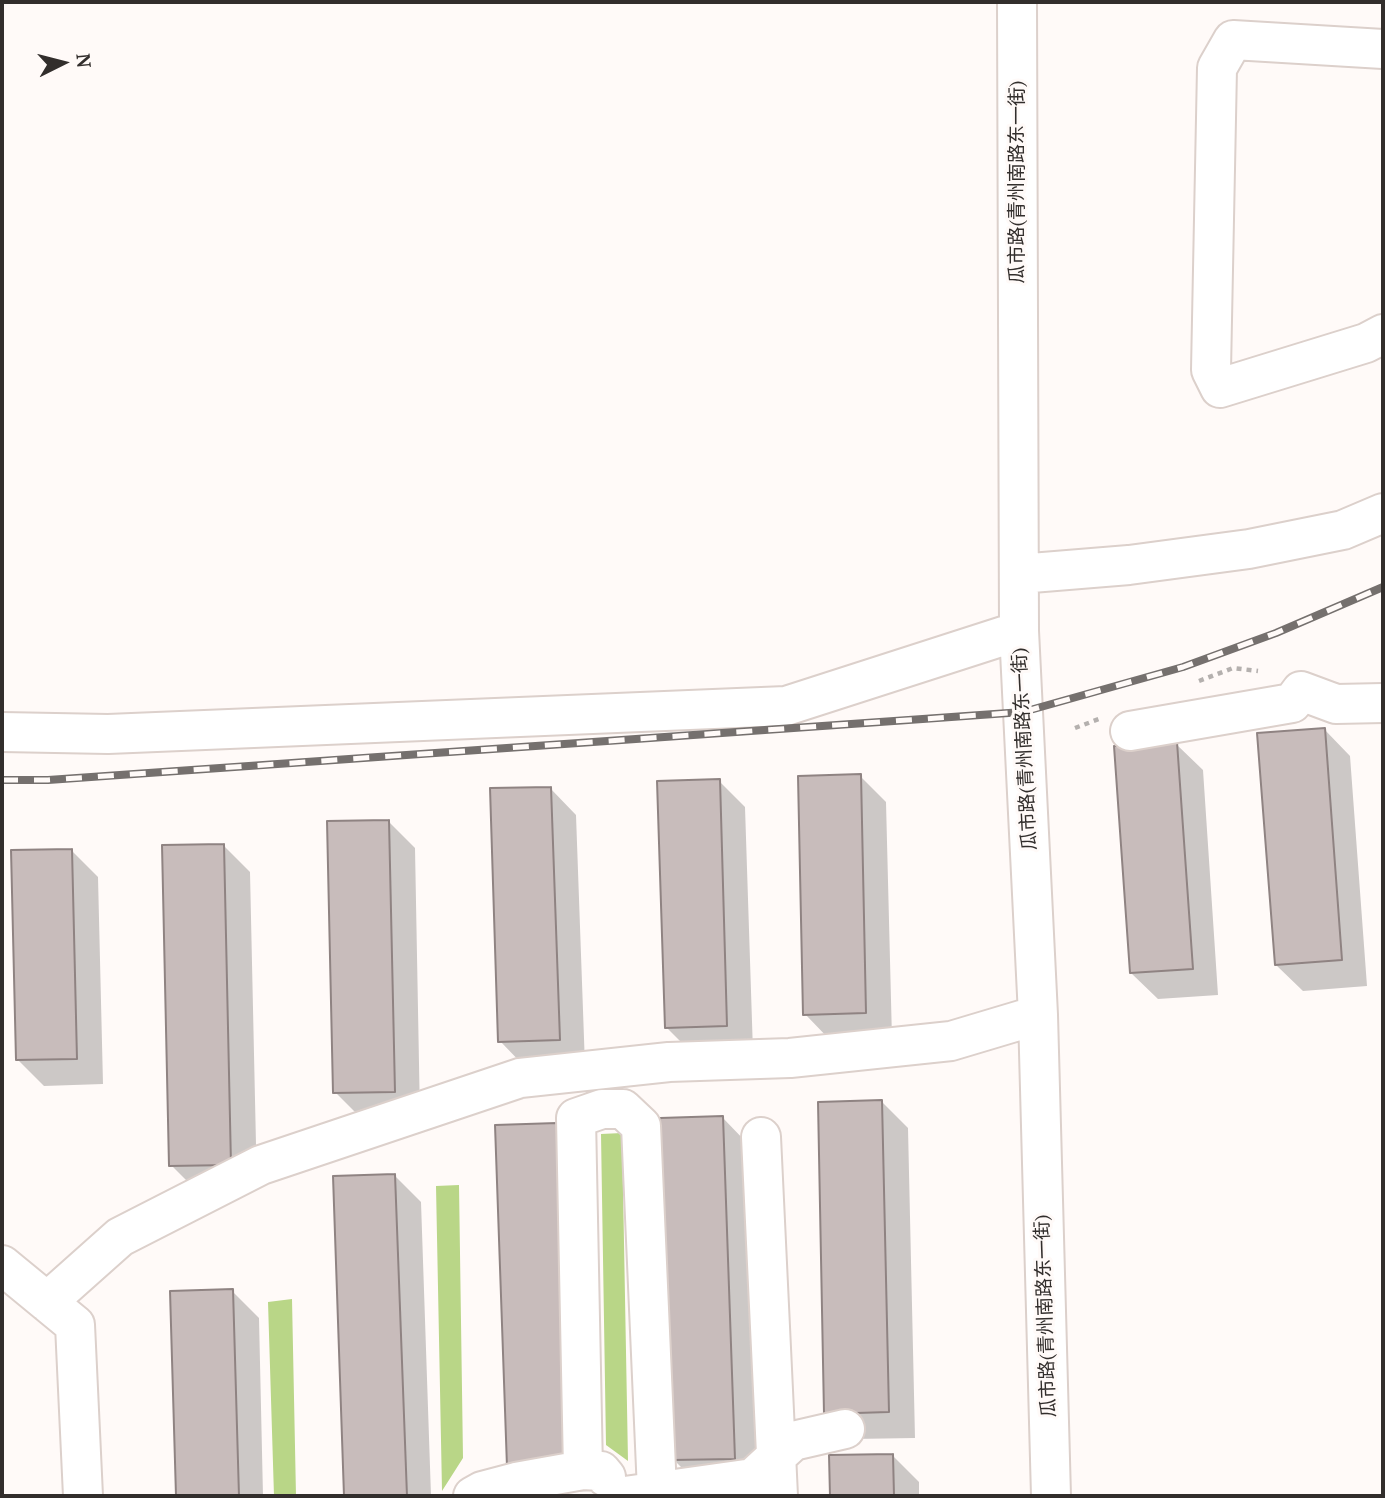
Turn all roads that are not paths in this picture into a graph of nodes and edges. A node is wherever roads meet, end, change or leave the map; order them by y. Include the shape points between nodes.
1 (1017, 2) edge
2 (1383, 49) edge
3 (1383, 334) edge
4 (1383, 513) edge
5 (1019, 574) junction
6 (1019, 631) junction
7 (1383, 703) edge
8 (1130, 730) dead end
9 (2, 732) edge
10 (1038, 1016) junction
11 (761, 1137) dead end
12 (2, 1265) edge
13 (47, 1302) junction
14 (845, 1429) dead end
15 (777, 1455) junction
16 (583, 1470) junction
17 (657, 1491) junction
18 (83, 1496) edge
19 (473, 1496) edge
20 (778, 1496) edge
21 (1051, 1496) edge

1 - 5 street, 瓜市路(青州南路东一街)
2 - 3 street via 1233,40 1217,68 1211,370 1220,388
4 - 5 street via 1343,530 1248,549
5 - 6 street, 瓜市路(青州南路东一街)
6 - 9 street via 786,706 121,733
6 - 10 street, 瓜市路(青州南路东一街)
7 - 8 street via 1336,704 1301,691 1292,703
10 - 13 street via 951,1041 790,1058 668,1062 520,1079 261,1166 120,1237
10 - 21 street, 瓜市路(青州南路东一街)
11 - 15 street
12 - 13 street
13 - 18 street via 75,1325
14 - 15 street via 793,1441
15 - 17 street via 753,1478
15 - 20 street
16 - 17 street via 601,1471 625,1496
16 - 17 street via 576,1118 602,1109 623,1109 641,1126
16 - 19 street via 516,1482

